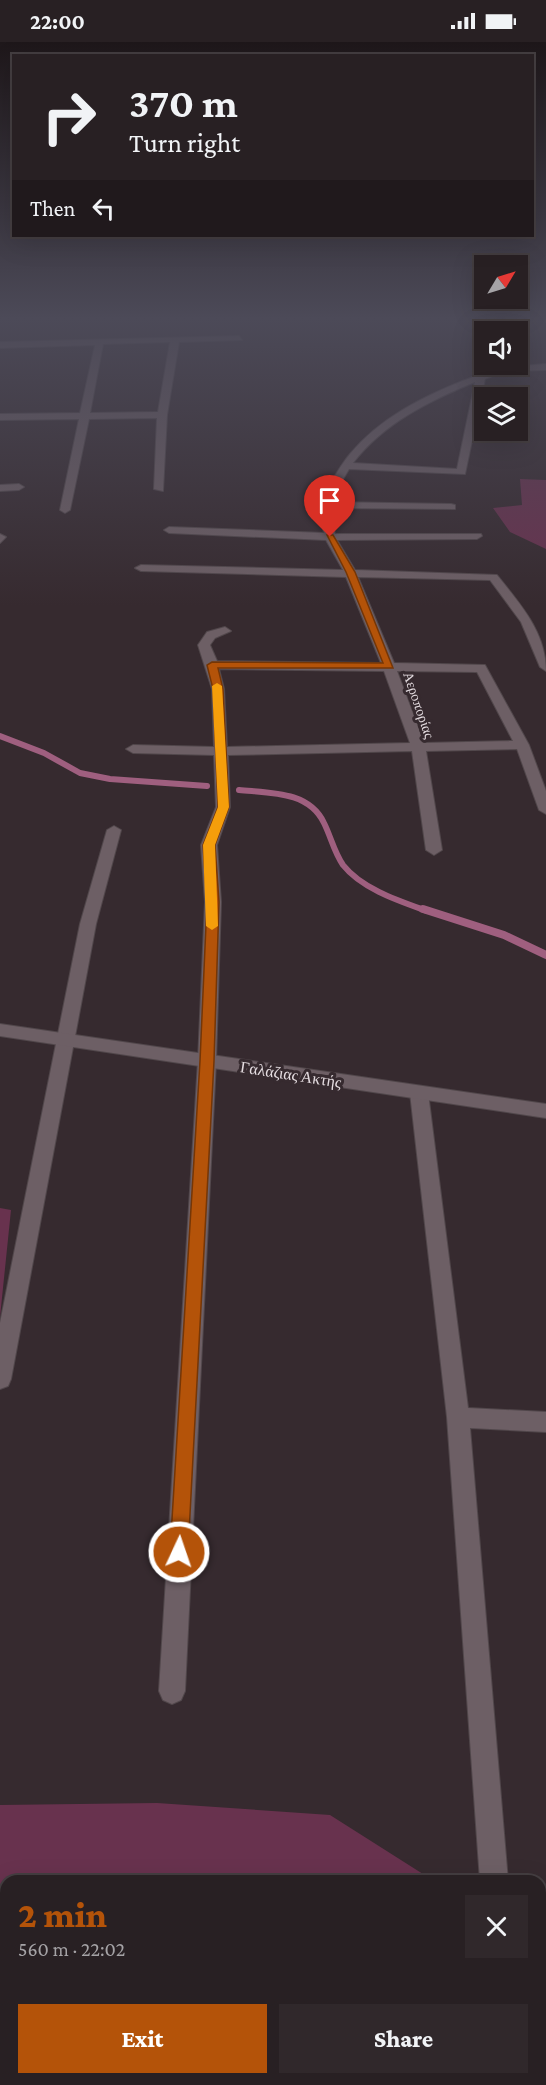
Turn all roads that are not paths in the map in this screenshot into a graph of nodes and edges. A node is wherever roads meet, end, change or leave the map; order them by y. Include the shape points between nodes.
1 (36, 415) edge
2 (85, 415) edge
3 (162, 415) edge
4 (405, 415) edge
5 (473, 415) edge
6 (0, 419) edge
7 (347, 466) junction
8 (19, 487) dead end
9 (0, 488) edge
10 (159, 489) dead end
11 (323, 505) junction
12 (451, 507) dead end
13 (64, 510) dead end
14 (169, 530) dead end
15 (477, 536) dead end
16 (330, 537) junction
17 (141, 567) dead end
18 (350, 572) junction
19 (225, 631) dead end
20 (212, 665) junction
21 (389, 666) junction
22 (546, 667) edge
23 (522, 745) junction
24 (418, 746) junction
25 (133, 749) dead end
26 (222, 750) junction
27 (546, 810) edge
28 (114, 830) dead end
29 (434, 850) dead end
30 (0, 1030) edge
31 (68, 1038) junction
32 (207, 1061) junction
33 (419, 1094) junction
34 (546, 1111) edge
35 (0, 1379) edge
36 (458, 1417) junction
37 (546, 1422) edge
38 (172, 1691) dead end
39 (494, 1875) edge

1 - 6 street
2 - 13 street
3 - 10 street
4 - 7 street via 359,450
5 - 7 street via 461,472
7 - 11 street
8 - 9 street
11 - 12 street
11 - 16 street, Αεροπορίας
14 - 16 street
15 - 16 street
16 - 18 street, Αεροπορίας
17 - 18 street
18 - 21 street, Αεροπορίας
18 - 22 street via 493,577 527,622
19 - 20 street via 211,635 204,645
20 - 21 street
20 - 26 street via 218,689
21 - 23 street via 481,668
21 - 24 street, Αεροπορίας
23 - 24 street
23 - 27 street
24 - 26 street
24 - 29 street, Αεροπορίας
25 - 26 street
26 - 32 street via 223,807 209,845 213,902
28 - 31 street via 88,924
30 - 31 street, Γαλάζιας Ακτής
31 - 32 street, Γαλάζιας Ακτής
31 - 35 street
32 - 33 street, Γαλάζιας Ακτής
32 - 38 street
33 - 34 street, Γαλάζιας Ακτής
33 - 36 street
36 - 37 street
36 - 39 street

